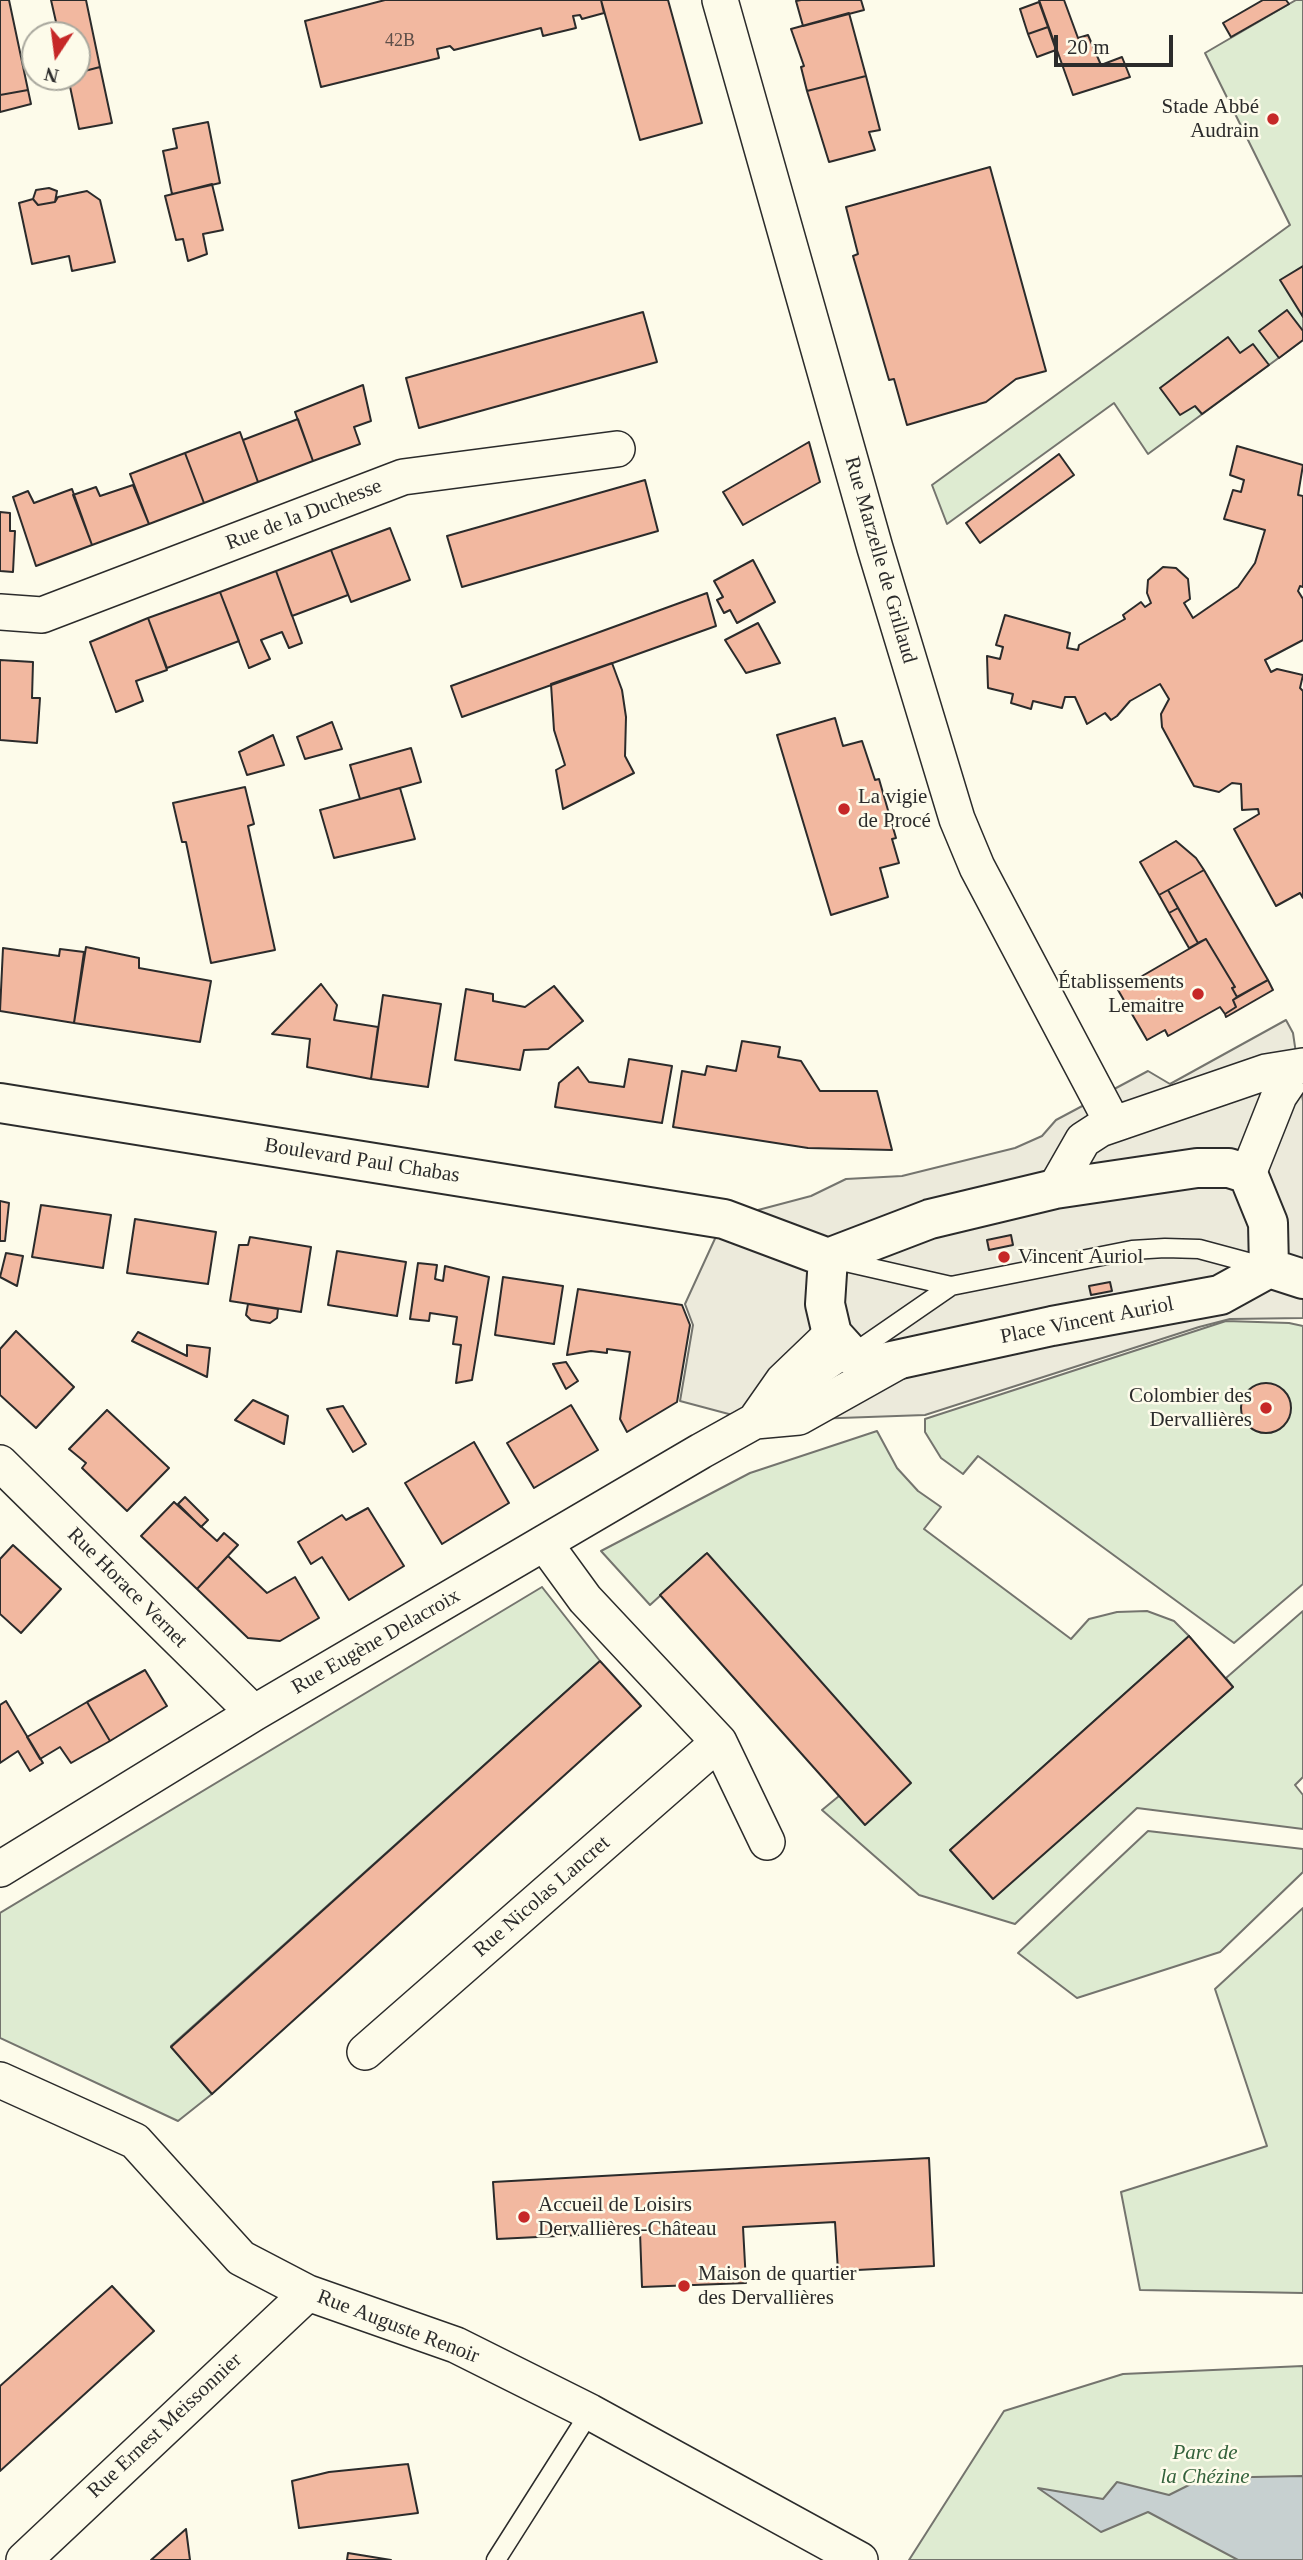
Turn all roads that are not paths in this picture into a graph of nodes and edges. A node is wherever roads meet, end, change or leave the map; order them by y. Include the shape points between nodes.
1 (720, 0) edge
2 (617, 449) dead end
3 (0, 612) edge
4 (1300, 1067) edge
5 (0, 1103) edge
6 (1106, 1110) junction
7 (1248, 1174) junction
8 (1055, 1189) junction
9 (828, 1258) junction
10 (1286, 1273) edge
11 (951, 1286) junction
12 (842, 1344) junction
13 (899, 1361) junction
14 (755, 1421) junction
15 (0, 1463) edge
16 (545, 1544) junction
17 (254, 1713) junction
18 (719, 1742) junction
19 (767, 1842) dead end
20 (0, 1869) edge
21 (365, 2052) dead end
22 (0, 2080) edge
23 (308, 2293) junction
24 (590, 2412) junction
25 (24, 2560) edge
26 (496, 2560) edge
27 (860, 2560) edge

1 - 6 street, Rue Marzelle de Grillaud via 957,819 977,867
2 - 3 street, Rue de la Duchesse via 404,477 42,615
4 - 6 street
4 - 7 street via 1279,1096
5 - 9 main road, Boulevard Paul Chabas via 724,1219
6 - 8 street
7 - 8 main road via 1229,1168 1197,1168
7 - 10 main road
8 - 9 main road via 930,1219
9 - 11 lane
9 - 12 main road via 825,1304
10 - 11 lane via 1199,1250 1165,1248 1132,1250
10 - 13 main road, Place Vincent Auriol via 1220,1295
11 - 12 lane
12 - 13 main road, Place Vincent Auriol via 882,1363
12 - 14 street via 783,1381
13 - 14 street, Place Vincent Auriol via 799,1417
14 - 16 street, Rue Eugène Delacroix
15 - 17 street, Rue Horace Vernet
16 - 17 street, Rue Eugène Delacroix
16 - 18 street via 585,1599
17 - 20 street, Rue Eugène Delacroix
18 - 19 street
18 - 21 street, Rue Nicolas Lancret
22 - 23 street, Rue Auguste Renoir via 135,2141 241,2258
23 - 24 street, Rue Auguste Renoir via 456,2345
23 - 25 street, Rue Ernest Meissonnier
24 - 26 lane
24 - 27 street, Rue Auguste Renoir

